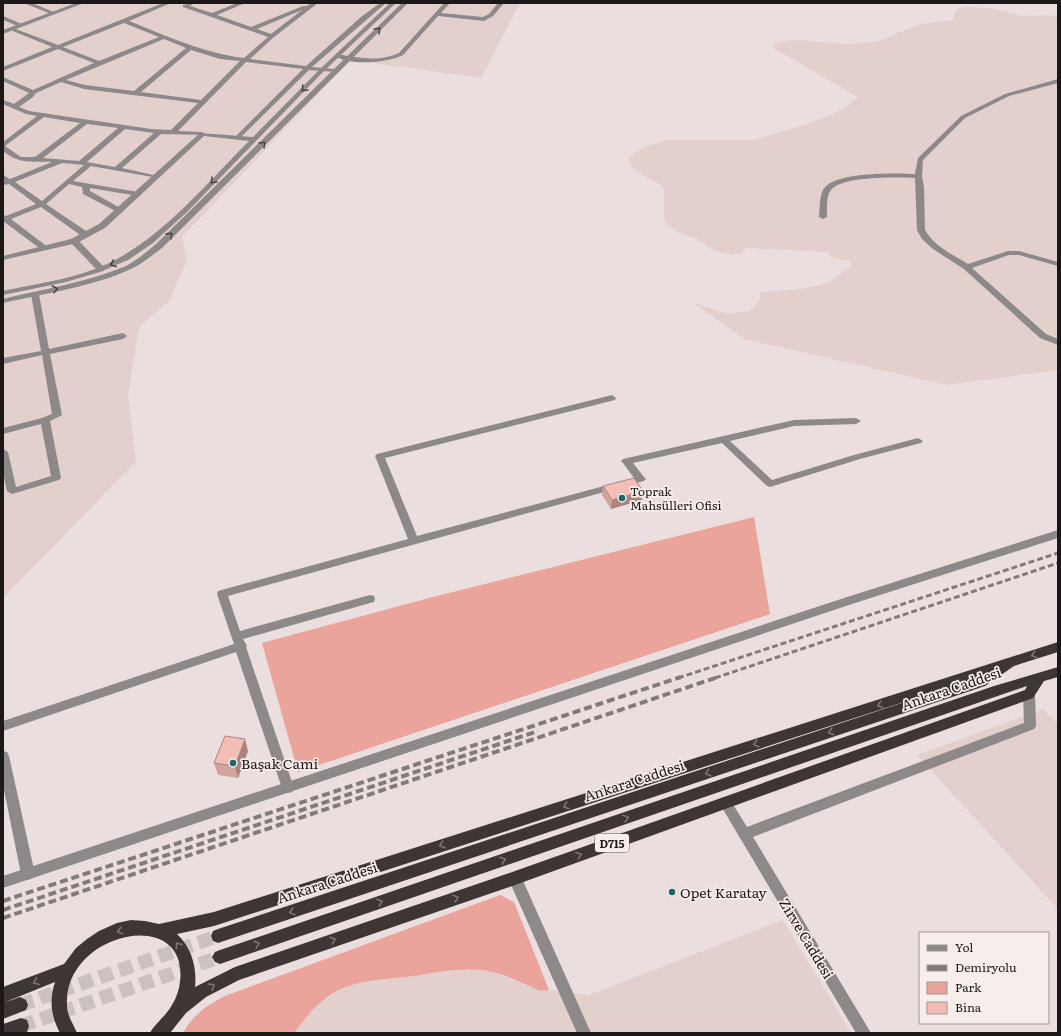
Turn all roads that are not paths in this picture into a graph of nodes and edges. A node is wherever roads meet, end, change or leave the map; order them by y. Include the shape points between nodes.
1 (26, 3) edge
2 (81, 3) edge
3 (168, 3) edge
4 (178, 3) edge
5 (191, 3) edge
6 (242, 3) edge
7 (314, 3) edge
8 (382, 3) edge
9 (405, 3) edge
10 (447, 3) edge
11 (502, 3) edge
12 (392, 4) edge
13 (185, 6) junction
14 (53, 13) junction
15 (437, 14) junction
16 (212, 16) junction
17 (3, 18) edge
18 (123, 20) junction
19 (20, 25) junction
20 (11, 29) junction
21 (251, 29) junction
22 (3, 32) edge
23 (272, 36) junction
24 (164, 37) junction
25 (56, 47) junction
26 (190, 48) junction
27 (338, 56) junction
28 (348, 58) junction
29 (244, 61) junction
30 (99, 63) junction
31 (3, 68) edge
32 (306, 68) junction
33 (322, 70) junction
34 (334, 71) junction
35 (3, 79) edge
36 (60, 80) junction
37 (1058, 81) edge
38 (33, 92) junction
39 (137, 92) junction
40 (3, 102) edge
41 (203, 102) junction
42 (14, 107) junction
43 (43, 115) junction
44 (86, 121) junction
45 (123, 126) junction
46 (160, 131) junction
47 (173, 132) junction
48 (202, 134) junction
49 (238, 137) junction
50 (254, 139) junction
51 (3, 145) edge
52 (37, 159) junction
53 (63, 161) junction
54 (81, 163) junction
55 (90, 164) junction
56 (118, 169) junction
57 (918, 176) junction
58 (156, 177) junction
59 (5, 180) edge
60 (67, 182) junction
61 (86, 185) junction
62 (138, 194) junction
63 (42, 204) junction
64 (119, 211) junction
65 (823, 217) dead end
66 (4, 218) edge
67 (86, 234) junction
68 (74, 241) junction
69 (45, 248) junction
70 (3, 258) edge
71 (1058, 264) edge
72 (967, 267) junction
73 (100, 269) junction
74 (3, 293) edge
75 (35, 294) junction
76 (3, 301) edge
77 (123, 336) dead end
78 (1058, 342) edge
79 (45, 352) junction
80 (3, 361) edge
81 (612, 398) dead end
82 (45, 420) junction
83 (856, 421) dead end
84 (3, 431) edge
85 (724, 440) junction
86 (918, 441) dead end
87 (3, 452) edge
88 (1058, 534) edge
89 (414, 541) junction
90 (370, 600) dead end
91 (240, 641) junction
92 (1058, 647) edge
93 (1010, 663) junction
94 (1058, 672) edge
95 (1040, 677) junction
96 (1029, 694) junction
97 (3, 726) edge
98 (3, 756) edge
99 (288, 788) junction
100 (726, 802) junction
101 (745, 834) junction
102 (28, 874) junction
103 (515, 878) junction
104 (3, 882) edge
105 (159, 930) junction
106 (218, 936) tunnel mouth
107 (220, 957) tunnel mouth
108 (69, 968) junction
109 (3, 995) edge
110 (20, 1005) tunnel mouth
111 (180, 1008) junction
112 (3, 1011) edge
113 (21, 1026) tunnel mouth
114 (162, 1031) edge
115 (3, 1032) edge
116 (69, 1033) edge
117 (584, 1033) edge
118 (864, 1033) edge

1 - 14 street
2 - 14 street
3 - 18 street
4 - 13 street
5 - 13 street
6 - 16 street
7 - 21 street
7 - 23 street
8 - 12 street
8 - 32 street
28 -> 9 street
10 - 15 street
11 - 15 street via 484,19
12 - 27 street
13 - 16 street
14 - 19 street
15 - 28 street via 401,54 393,59
16 - 21 street
17 - 19 street
18 - 24 street
18 - 25 street
19 - 20 street
20 - 22 street
20 - 25 street
21 - 23 street
23 - 29 street
24 - 26 street
24 - 30 street
25 - 30 street
25 - 31 street
26 - 29 street
26 - 39 street
27 - 28 street
27 - 33 street
28 - 34 street
29 - 32 street
29 - 41 street
30 - 36 street
32 - 33 street
32 - 49 street
33 - 34 street
33 -> 50 street
75 -> 34 street via 94,279 129,267 145,257 212,194
35 - 38 street
36 - 38 street
36 - 39 street via 84,87
37 - 57 street via 1007,95 963,117 920,159
38 - 42 street
39 - 41 street
40 - 42 street
41 - 47 street
42 - 43 street via 28,113
43 - 44 street
43 - 51 street
44 - 45 street
44 - 52 street
45 - 46 street
45 - 54 street
46 - 47 street
46 - 56 street
47 - 48 street
48 - 49 street
48 - 58 street
49 - 50 street
50 -> 73 street via 148,243 125,259
51 - 52 street via 18,159
52 - 53 street
53 - 54 street
53 - 59 street
54 - 55 street
55 - 56 street
55 - 60 street
56 - 58 street
57 - 65 street via 868,177 833,183 827,188 824,197
57 - 72 street via 921,230 936,247
58 - 62 street
59 - 63 street
60 - 61 street
60 - 63 street
61 - 62 street
61 - 64 street via 86,192
62 - 64 street
63 - 66 street
63 - 67 street
64 - 67 street via 102,226
66 - 69 street
67 - 68 street
68 - 69 street
68 - 73 street
69 - 70 street
71 - 72 street via 1020,253 1008,253
72 - 78 street via 1043,336
73 - 74 street
75 - 76 street
75 - 79 street
77 - 79 street
79 - 80 street
79 - 82 street via 57,415
81 - 89 street via 380,456
82 - 84 street
82 - 87 street via 56,478 12,491
83 - 85 street via 794,423
85 - 86 street via 770,484
85 - 89 street via 626,461 641,479
88 - 99 street
89 - 91 street via 222,594
90 - 91 street
91 - 97 street
91 - 99 street
92 -> 93 highway, Ankara Caddesi
93 -> 105 highway via 214,919
93 -> 106 highway, Ankara Caddesi via 981,682
94 - 95 highway, Ankara Caddesi / D715
95 - 96 highway
107 -> 95 highway, Ankara Caddesi / D715
96 - 100 highway, D715
96 - 101 street via 1030,726
98 - 102 street
99 - 102 street
100 - 101 street, Zirve Caddesi
103 -> 100 highway, D715
101 - 118 street, Zirve Caddesi
102 - 104 street
111 -> 103 highway, D715 via 201,992 235,974
103 - 117 street
105 -> 108 highway via 140,927 120,930 100,938 82,951
111 -> 105 highway via 187,989 189,970 184,953 174,939
108 -> 109 highway
108 - 116 highway via 61,986 58,1005 62,1022
110 - 112 highway
111 - 114 highway
113 - 115 highway

